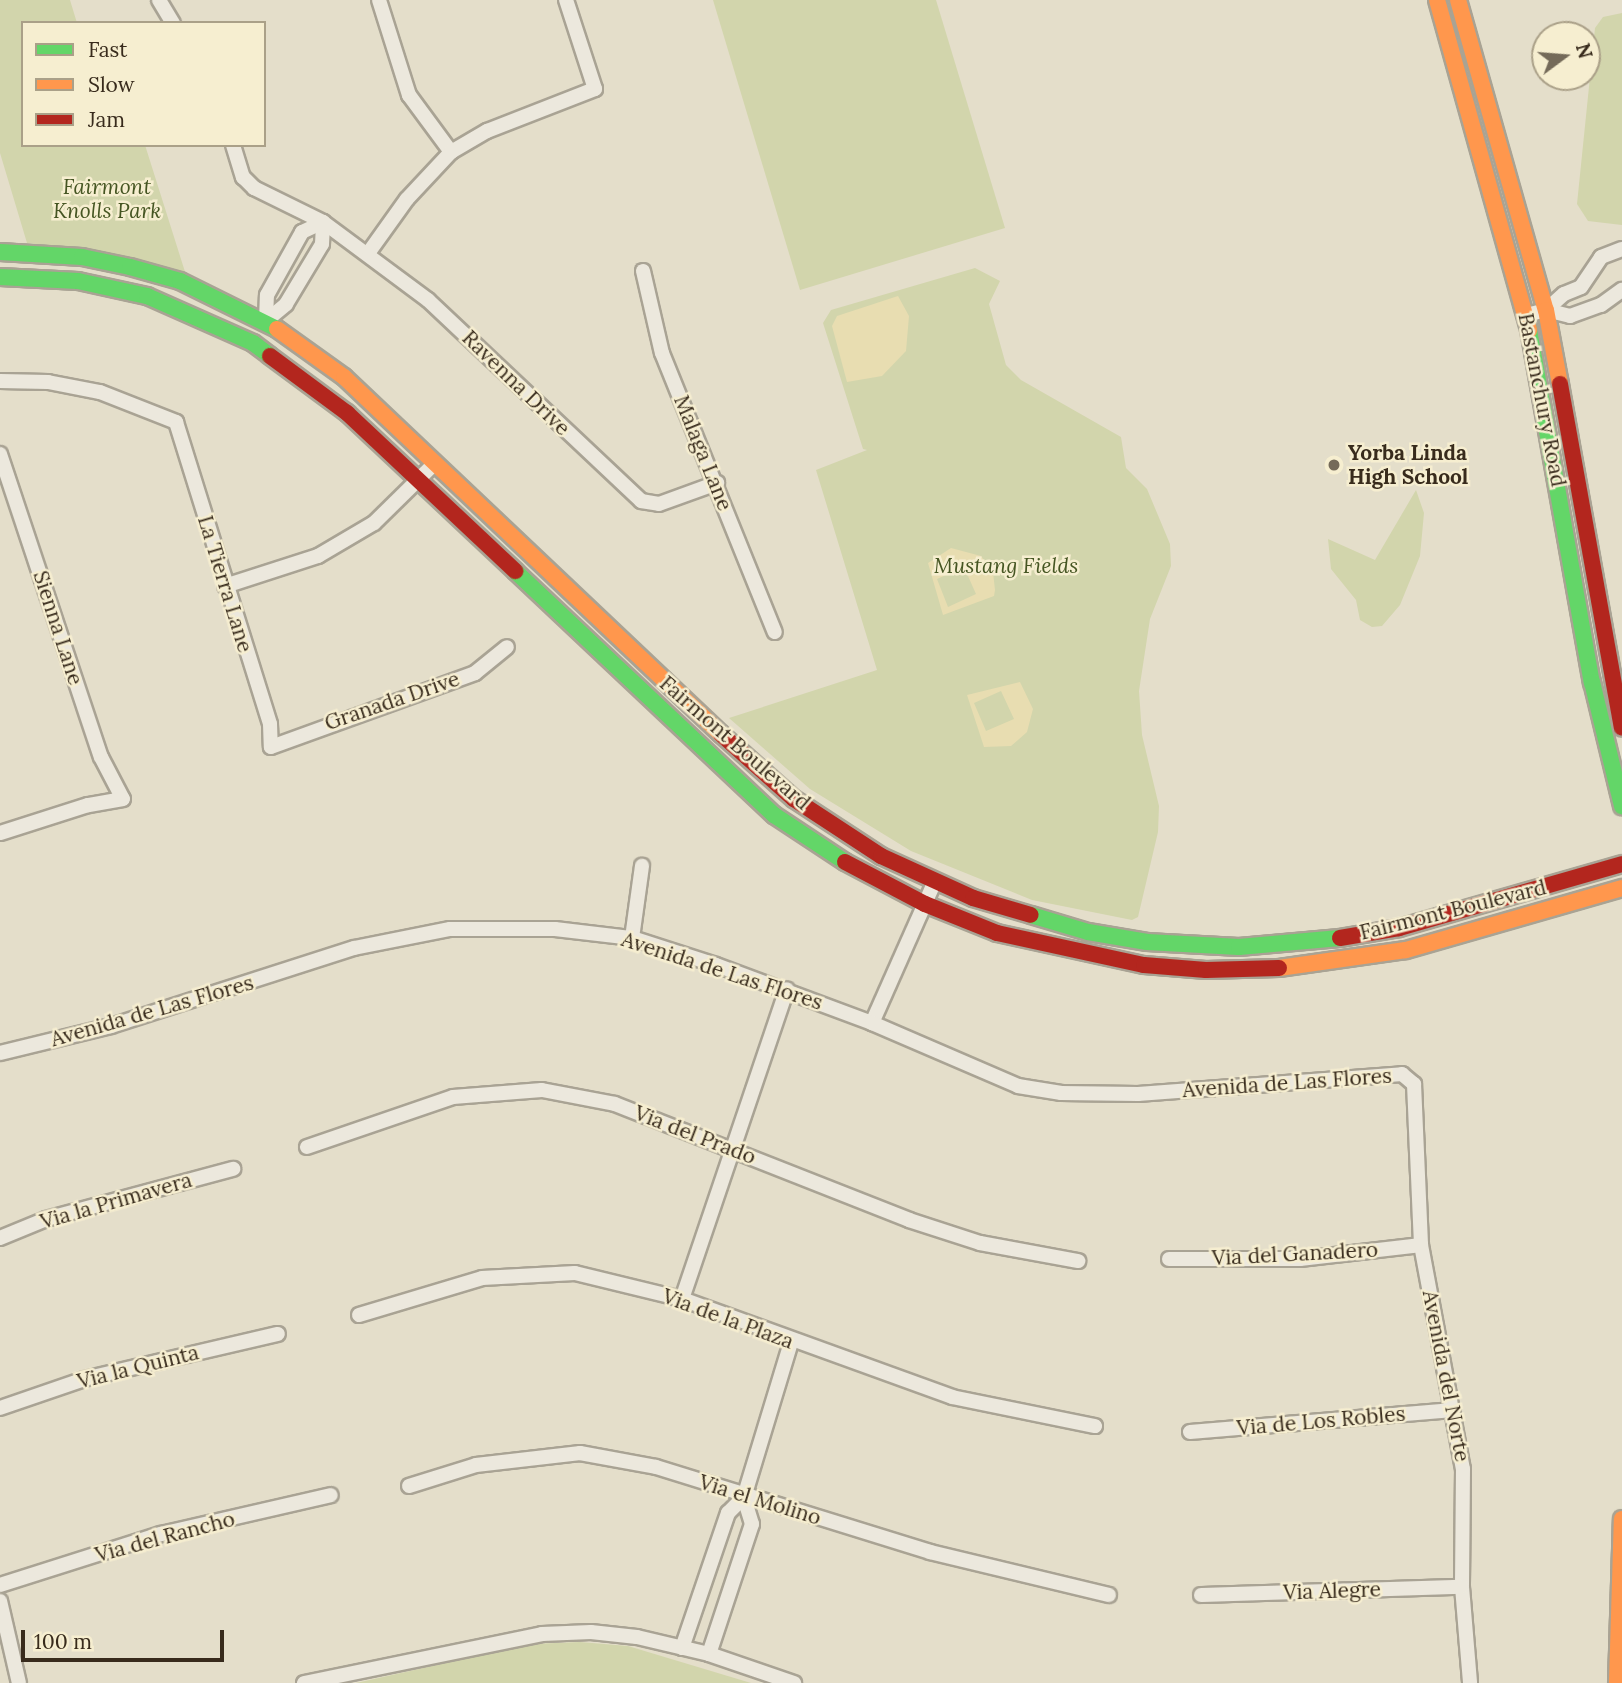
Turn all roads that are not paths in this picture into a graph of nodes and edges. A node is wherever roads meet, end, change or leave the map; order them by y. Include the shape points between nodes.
1 (159, 0) edge
2 (379, 0) edge
3 (566, 0) edge
4 (1437, 0) edge
5 (1458, 0) edge
6 (172, 21) edge
7 (234, 147) edge
8 (451, 152) junction
9 (323, 222) junction
10 (1622, 249) edge
11 (0, 252) edge
12 (369, 252) junction
13 (643, 271) dead end
14 (0, 276) edge
15 (1622, 290) edge
16 (1546, 310) junction
17 (1526, 315) junction
18 (266, 321) junction
19 (253, 343) junction
20 (0, 381) edge
21 (0, 454) edge
22 (434, 464) junction
23 (417, 480) junction
24 (717, 483) junction
25 (225, 586) junction
26 (775, 632) dead end
27 (507, 647) dead end
28 (1622, 727) edge
29 (271, 747) joint
30 (1622, 806) edge
31 (0, 833) edge
32 (1622, 864) edge
33 (642, 866) dead end
34 (934, 883) junction
35 (1622, 888) edge
36 (925, 904) junction
37 (1448, 915) junction
38 (1453, 936) junction
39 (632, 938) junction
40 (1147, 942) junction
41 (1144, 965) junction
42 (787, 989) junction
43 (872, 1023) junction
44 (0, 1053) edge
45 (1402, 1074) joint
46 (307, 1147) dead end
47 (733, 1149) junction
48 (233, 1169) dead end
49 (0, 1238) edge
50 (1421, 1245) junction
51 (1169, 1259) dead end
52 (1078, 1261) dead end
53 (682, 1299) junction
54 (359, 1315) dead end
55 (278, 1334) dead end
56 (791, 1342) junction
57 (0, 1408) edge
58 (1453, 1410) junction
59 (1095, 1426) dead end
60 (1189, 1432) dead end
61 (409, 1486) dead end
62 (331, 1495) dead end
63 (744, 1497) junction
64 (1622, 1519) edge
65 (0, 1585) edge
66 (1462, 1587) junction
67 (1109, 1595) dead end
68 (1201, 1595) dead end
69 (0, 1601) edge
70 (3, 1626) edge
71 (682, 1648) junction
72 (709, 1654) junction
73 (19, 1683) edge
74 (304, 1683) edge
75 (794, 1683) edge
76 (1470, 1683) edge
77 (1617, 1683) edge

1 - 6 street
2 - 8 street via 409,96
3 - 8 street via 595,89 487,131
4 - 17 main road, Bastanchury Road
5 - 16 main road, Bastanchury Road
7 - 9 street, Ravenna Drive via 243,177 254,188
8 - 12 street via 407,199
9 - 12 street, Ravenna Drive
9 - 18 street via 322,244 286,304
9 - 18 street via 302,232 267,295
10 - 16 street via 1601,257 1581,287
11 - 18 main road, Fairmont Boulevard via 82,257 130,267 191,286
12 - 24 street, Ravenna Drive via 428,300 641,501 659,504
13 - 24 street, Malaga Lane via 662,353
14 - 19 main road, Fairmont Boulevard via 78,281 147,296
15 - 16 street via 1601,305 1570,316
16 - 17 street
16 - 28 main road, Bastanchury Road
17 - 30 main road, Bastanchury Road via 1592,682
18 - 19 main road
18 - 22 main road, Fairmont Boulevard via 344,377
19 - 23 main road, Fairmont Boulevard via 307,379
20 - 25 street, La Tierra Lane via 48,382 100,392 176,422
21 - 31 street, Sienna Lane via 101,757 123,799 88,805
22 - 23 street
22 - 34 main road, Fairmont Boulevard via 766,776 826,822
23 - 25 street via 374,523 318,556
23 - 36 main road, Fairmont Boulevard via 774,815 851,866
24 - 26 street, Malaga Lane
25 - 29 street, La Tierra Lane via 270,724
27 - 29 street, Granada Drive via 475,673 287,737
32 - 37 main road, Fairmont Boulevard
33 - 39 street
34 - 36 street
34 - 40 main road, Fairmont Boulevard via 1088,932
35 - 38 main road, Fairmont Boulevard
36 - 41 main road, Fairmont Boulevard via 997,933
36 - 43 street
37 - 38 main road
37 - 40 main road, Fairmont Boulevard via 1311,943 1239,947
38 - 41 main road, Fairmont Boulevard via 1370,958 1287,968 1206,970
39 - 42 street, Avenida de Las Flores
39 - 44 street, Avenida de Las Flores via 555,929 450,929 354,948 111,1027
40 - 41 main road
42 - 43 street, Avenida de Las Flores
42 - 47 street
43 - 45 street, Avenida de Las Flores via 1018,1086 1060,1093 1138,1094
45 - 50 street, Avenida del Norte via 1414,1084
46 - 47 street, Via del Prado via 453,1097 542,1090 615,1104
47 - 52 street, Via del Prado via 920,1224 980,1243
47 - 53 street
48 - 49 street, Via la Primavera via 46,1219
50 - 51 street, Via del Ganadero via 1300,1259
50 - 58 street, Avenida del Norte
53 - 54 street, Via de la Plaza via 575,1273 534,1271 482,1278
53 - 56 street, Via de la Plaza
55 - 57 street, Via la Quinta via 84,1379
56 - 59 street, Via de la Plaza via 952,1397
56 - 63 street
58 - 60 street, Via de Los Robles
58 - 66 street, Avenida del Norte via 1463,1469
61 - 63 street, Via el Molino via 489,1462 580,1453 656,1467
62 - 65 street, Via del Rancho via 161,1534
63 - 67 street, Via el Molino via 930,1552
63 - 71 street via 728,1513
63 - 72 street via 752,1524
64 - 77 main road
66 - 68 street, Via Alegre
66 - 76 street, Avenida del Norte
69 - 70 street
70 - 73 street
71 - 72 street
71 - 74 street via 591,1632 542,1634
72 - 75 street

